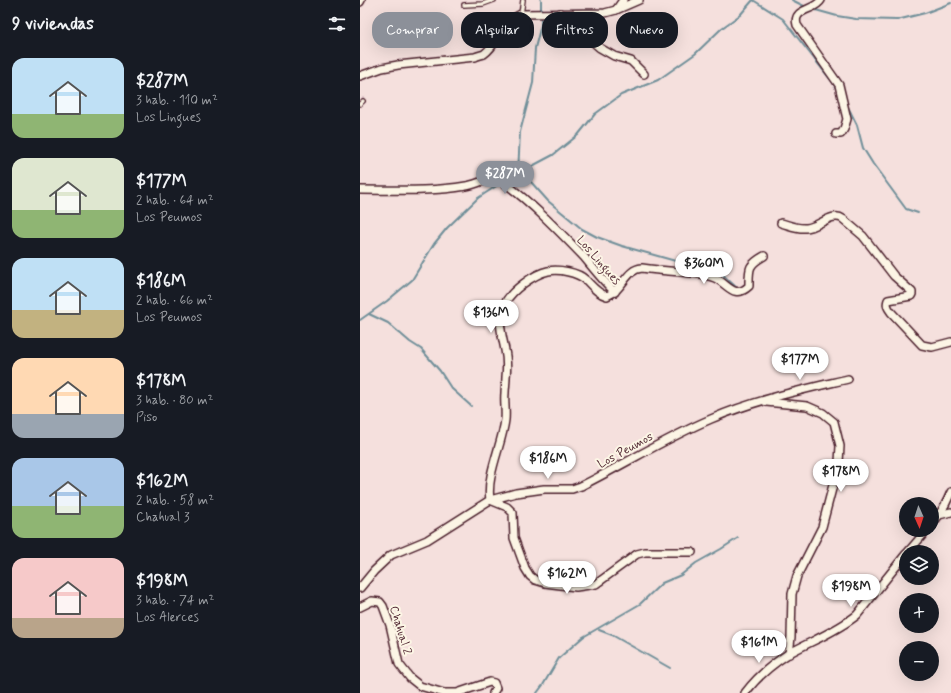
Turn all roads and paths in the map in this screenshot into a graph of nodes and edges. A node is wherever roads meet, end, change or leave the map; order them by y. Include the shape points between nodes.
1 (494, 0) edge
2 (523, 0) edge
3 (623, 0) edge
4 (639, 0) edge
5 (821, 0) edge
6 (464, 5) dead end
7 (616, 10) junction
8 (521, 12) edge
9 (608, 12) edge
10 (489, 48) edge
11 (600, 48) edge
12 (644, 74) dead end
13 (360, 76) edge
14 (836, 134) dead end
15 (360, 190) edge
16 (781, 223) dead end
17 (764, 256) dead end
18 (615, 292) junction
19 (951, 342) edge
20 (848, 379) dead end
21 (757, 402) junction
22 (951, 492) edge
23 (490, 500) junction
24 (951, 512) edge
25 (939, 515) joint
26 (921, 537) edge
27 (914, 545) edge
28 (692, 552) dead end
29 (899, 563) edge
30 (360, 588) edge
31 (360, 607) edge
32 (789, 654) junction
33 (493, 693) edge
34 (745, 693) edge

1 - 6 lane via 483,4
2 - 8 lane
3 - 7 street
4 - 7 street
5 - 14 street via 818,5 800,12 796,20 839,85 847,119 841,134
7 - 9 street
10 - 13 street via 484,54 475,57 398,64
11 - 12 street via 630,61
15 - 18 street, Los Lingues via 445,188 467,186 486,179 502,181 544,217
16 - 19 street via 806,228 835,217 843,219 863,236 894,276 912,292 911,296 888,300 887,307 891,312 922,345 932,347
17 - 18 street via 753,262 748,272 749,286 738,292 716,278 702,274 636,268
18 - 23 street, Los Lingues via 603,295 584,278 557,270 536,276 522,284 505,302 500,323 506,363 505,420 490,487
20 - 21 street, Los Peumos
21 - 23 street, Los Peumos via 712,418 669,438 581,486 572,489 516,493
21 - 32 street via 807,406 823,413 834,422 840,446 839,462 822,527 797,576 792,594
22 - 25 street via 947,504
23 - 28 street via 511,509 514,538 525,568 535,580 545,583 576,587 596,584 637,554
23 - 30 street, Los Peumos via 427,540 391,555
24 - 25 street
26 - 27 street
29 - 32 street via 858,615
31 - 33 street, Chahual 2 via 372,601 380,602 390,625 400,664 410,678 420,686 444,693 457,693 494,682 496,688
32 - 34 street via 759,677

